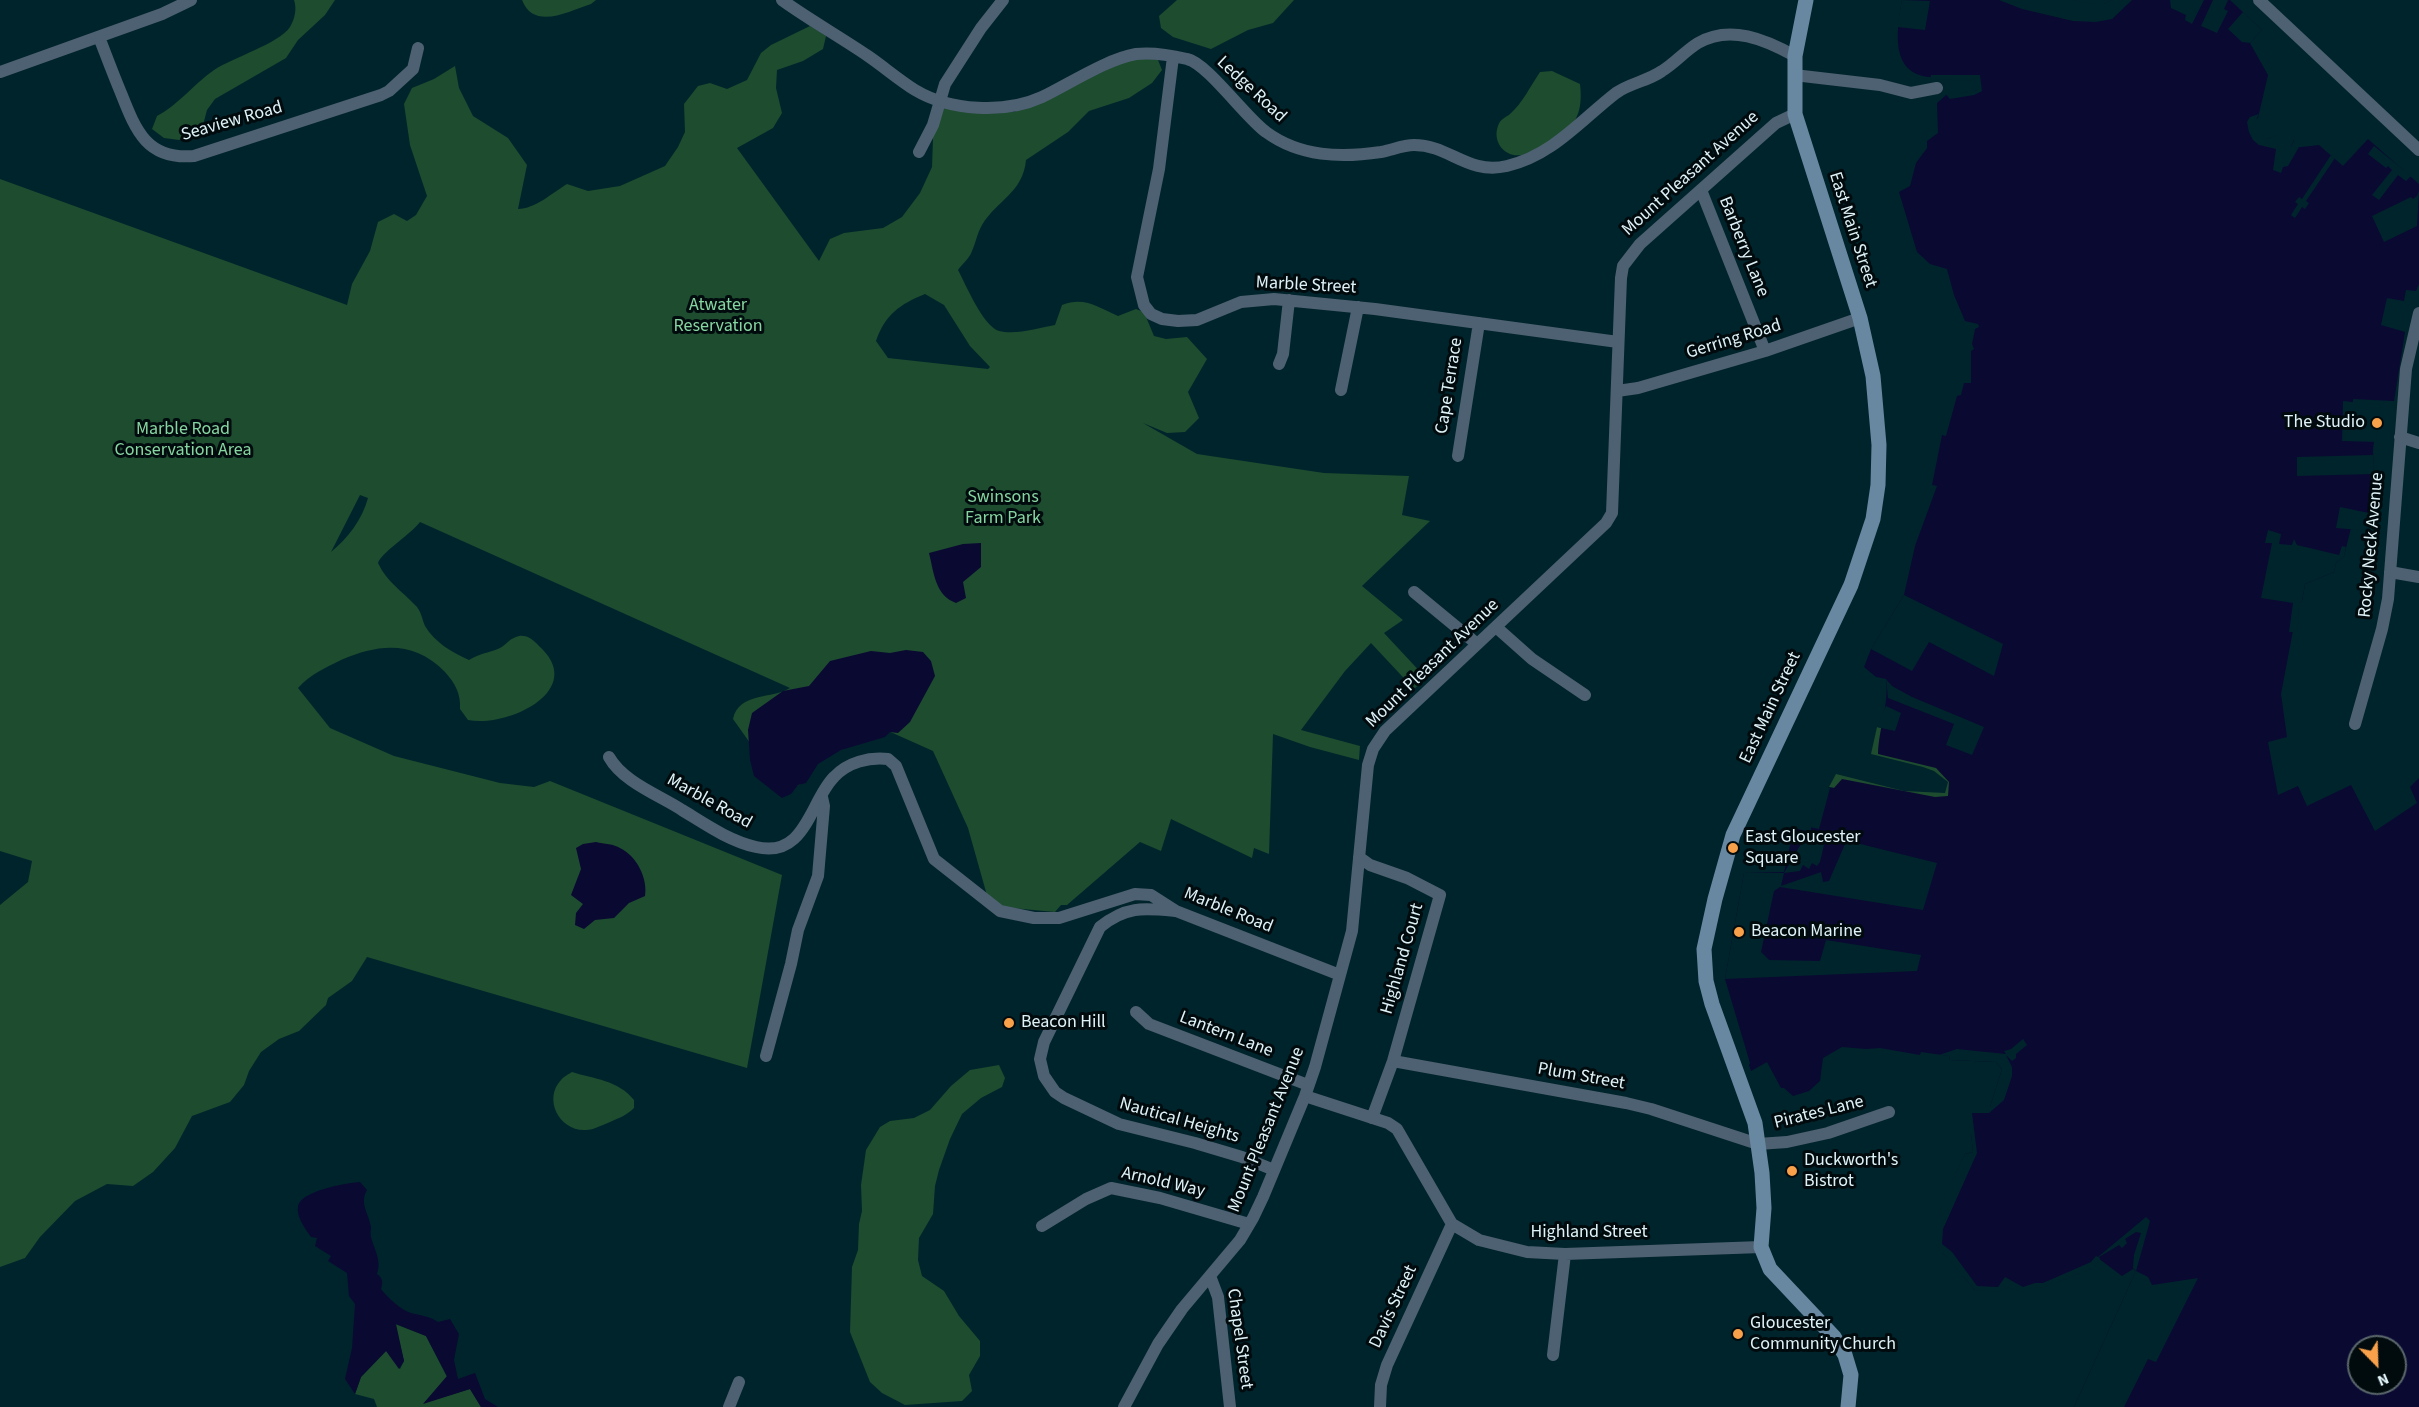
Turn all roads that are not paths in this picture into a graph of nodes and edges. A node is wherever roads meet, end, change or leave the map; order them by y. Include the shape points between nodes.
1 (191, 0) edge
2 (782, 0) edge
3 (1003, 0) edge
4 (1806, 0) edge
5 (2259, 0) edge
6 (99, 37) junction
7 (418, 48) dead end
8 (1795, 56) junction
9 (1173, 57) junction
10 (0, 72) edge
11 (1794, 75) junction
12 (1937, 88) dead end
13 (939, 101) junction
14 (1795, 114) junction
15 (2419, 150) edge
16 (919, 153) dead end
17 (1701, 190) junction
18 (1289, 300) junction
19 (1358, 307) junction
20 (2419, 313) edge
21 (1860, 318) junction
22 (1479, 323) junction
23 (1618, 342) junction
24 (1765, 351) junction
25 (1279, 364) dead end
26 (1341, 390) dead end
27 (1617, 391) junction
28 (2400, 437) junction
29 (2419, 443) edge
30 (1458, 456) dead end
31 (2390, 572) junction
32 (2419, 577) edge
33 (1414, 592) dead end
34 (1496, 627) junction
35 (1477, 644) junction
36 (1585, 695) dead end
37 (2355, 724) dead end
38 (609, 757) dead end
39 (822, 797) junction
40 (1359, 857) junction
41 (1176, 911) junction
42 (1341, 975) junction
43 (1136, 1012) dead end
44 (766, 1056) dead end
45 (1393, 1061) junction
46 (1306, 1090) junction
47 (1888, 1112) dead end
48 (1372, 1118) junction
49 (1758, 1144) junction
50 (1274, 1170) junction
51 (1249, 1224) junction
52 (1452, 1224) junction
53 (1042, 1226) dead end
54 (1761, 1247) junction
55 (1565, 1254) junction
56 (1210, 1276) junction
57 (1553, 1355) dead end
58 (740, 1382) dead end
59 (729, 1407) edge
60 (1124, 1407) edge
61 (1230, 1407) edge
62 (1380, 1407) edge
63 (1848, 1407) edge

1 - 6 street
2 - 13 street, Ledge Road via 916,90
3 - 13 street via 945,84
4 - 8 main road, East Main Street
5 - 15 street
6 - 7 street, Seaview Road via 141,137 160,152 183,157 381,95 413,69
6 - 10 street
8 - 9 street, Ledge Road via 1749,35 1706,39 1661,72 1617,92 1576,129 1540,153 1488,168 1414,145 1360,155 1312,153 1291,147 1264,131 1191,59
8 - 11 main road, East Main Street
9 - 13 street, Ledge Road via 1148,54 1123,58 1016,106
9 - 18 street, Marble Street via 1159,169 1137,277 1144,305 1151,314 1178,321 1197,320 1248,300
11 - 12 street via 1880,85 1911,93
11 - 14 main road, East Main Street
13 - 16 street via 933,125
14 - 17 street, Mount Pleasant Avenue via 1776,123
14 - 21 main road, East Main Street
17 - 23 street, Mount Pleasant Avenue via 1641,244 1623,266
17 - 24 street, Barberry Lane
18 - 19 street, Marble Street
18 - 25 street
19 - 22 street, Marble Street
19 - 26 street
20 - 28 street, Rocky Neck Avenue via 2406,369
21 - 24 street, Gerring Road
21 - 49 main road, East Main Street via 1873,376 1879,445 1872,519 1851,585 1733,835 1704,949 1712,1004 1755,1123
22 - 23 street, Marble Street
22 - 30 street, Cape Terrace
23 - 27 street, Mount Pleasant Avenue
24 - 27 street, Gerring Road
27 - 34 street, Mount Pleasant Avenue via 1612,513
28 - 29 street
28 - 31 street, Rocky Neck Avenue
31 - 32 street
31 - 37 street, Rocky Neck Avenue via 2382,629
33 - 35 street
34 - 35 street, Mount Pleasant Avenue
34 - 36 street via 1532,659
35 - 40 street, Mount Pleasant Avenue via 1385,731 1373,749
38 - 39 street, Marble Road via 627,777 730,838 755,847 775,848 796,837
39 - 41 street, Marble Road via 832,778 849,766 876,758 888,759 896,766 934,859 1000,911 1059,918 1135,894 1151,895
39 - 44 street via 818,876 798,930
40 - 42 street, Mount Pleasant Avenue via 1354,920
40 - 45 street, Highland Court via 1440,895
41 - 42 street, Marble Road
41 - 50 street, Nautical Heights via 1132,908 1100,927 1044,1042 1044,1076 1064,1098 1119,1124 1195,1143
42 - 46 street, Mount Pleasant Avenue
43 - 46 street, Lantern Lane via 1149,1024
45 - 48 street, Highland Court
45 - 49 street, Plum Street via 1626,1103
46 - 48 street, Highland Street
46 - 50 street, Mount Pleasant Avenue
47 - 49 street, Pirates Lane via 1828,1133
48 - 52 street, Highland Street via 1397,1129
49 - 54 main road, East Main Street via 1764,1209
50 - 51 street, Mount Pleasant Avenue
51 - 53 street, Arnold Way via 1111,1188
51 - 56 street, Mount Pleasant Avenue
52 - 55 street, Highland Street via 1479,1240 1506,1248
52 - 62 street, Davis Street via 1387,1365
54 - 55 street, Highland Street
54 - 63 main road via 1770,1269 1834,1337 1845,1355 1851,1375
55 - 57 street
56 - 60 street, Mount Pleasant Avenue via 1158,1344
56 - 61 street, Chapel Street via 1218,1297
58 - 59 street

